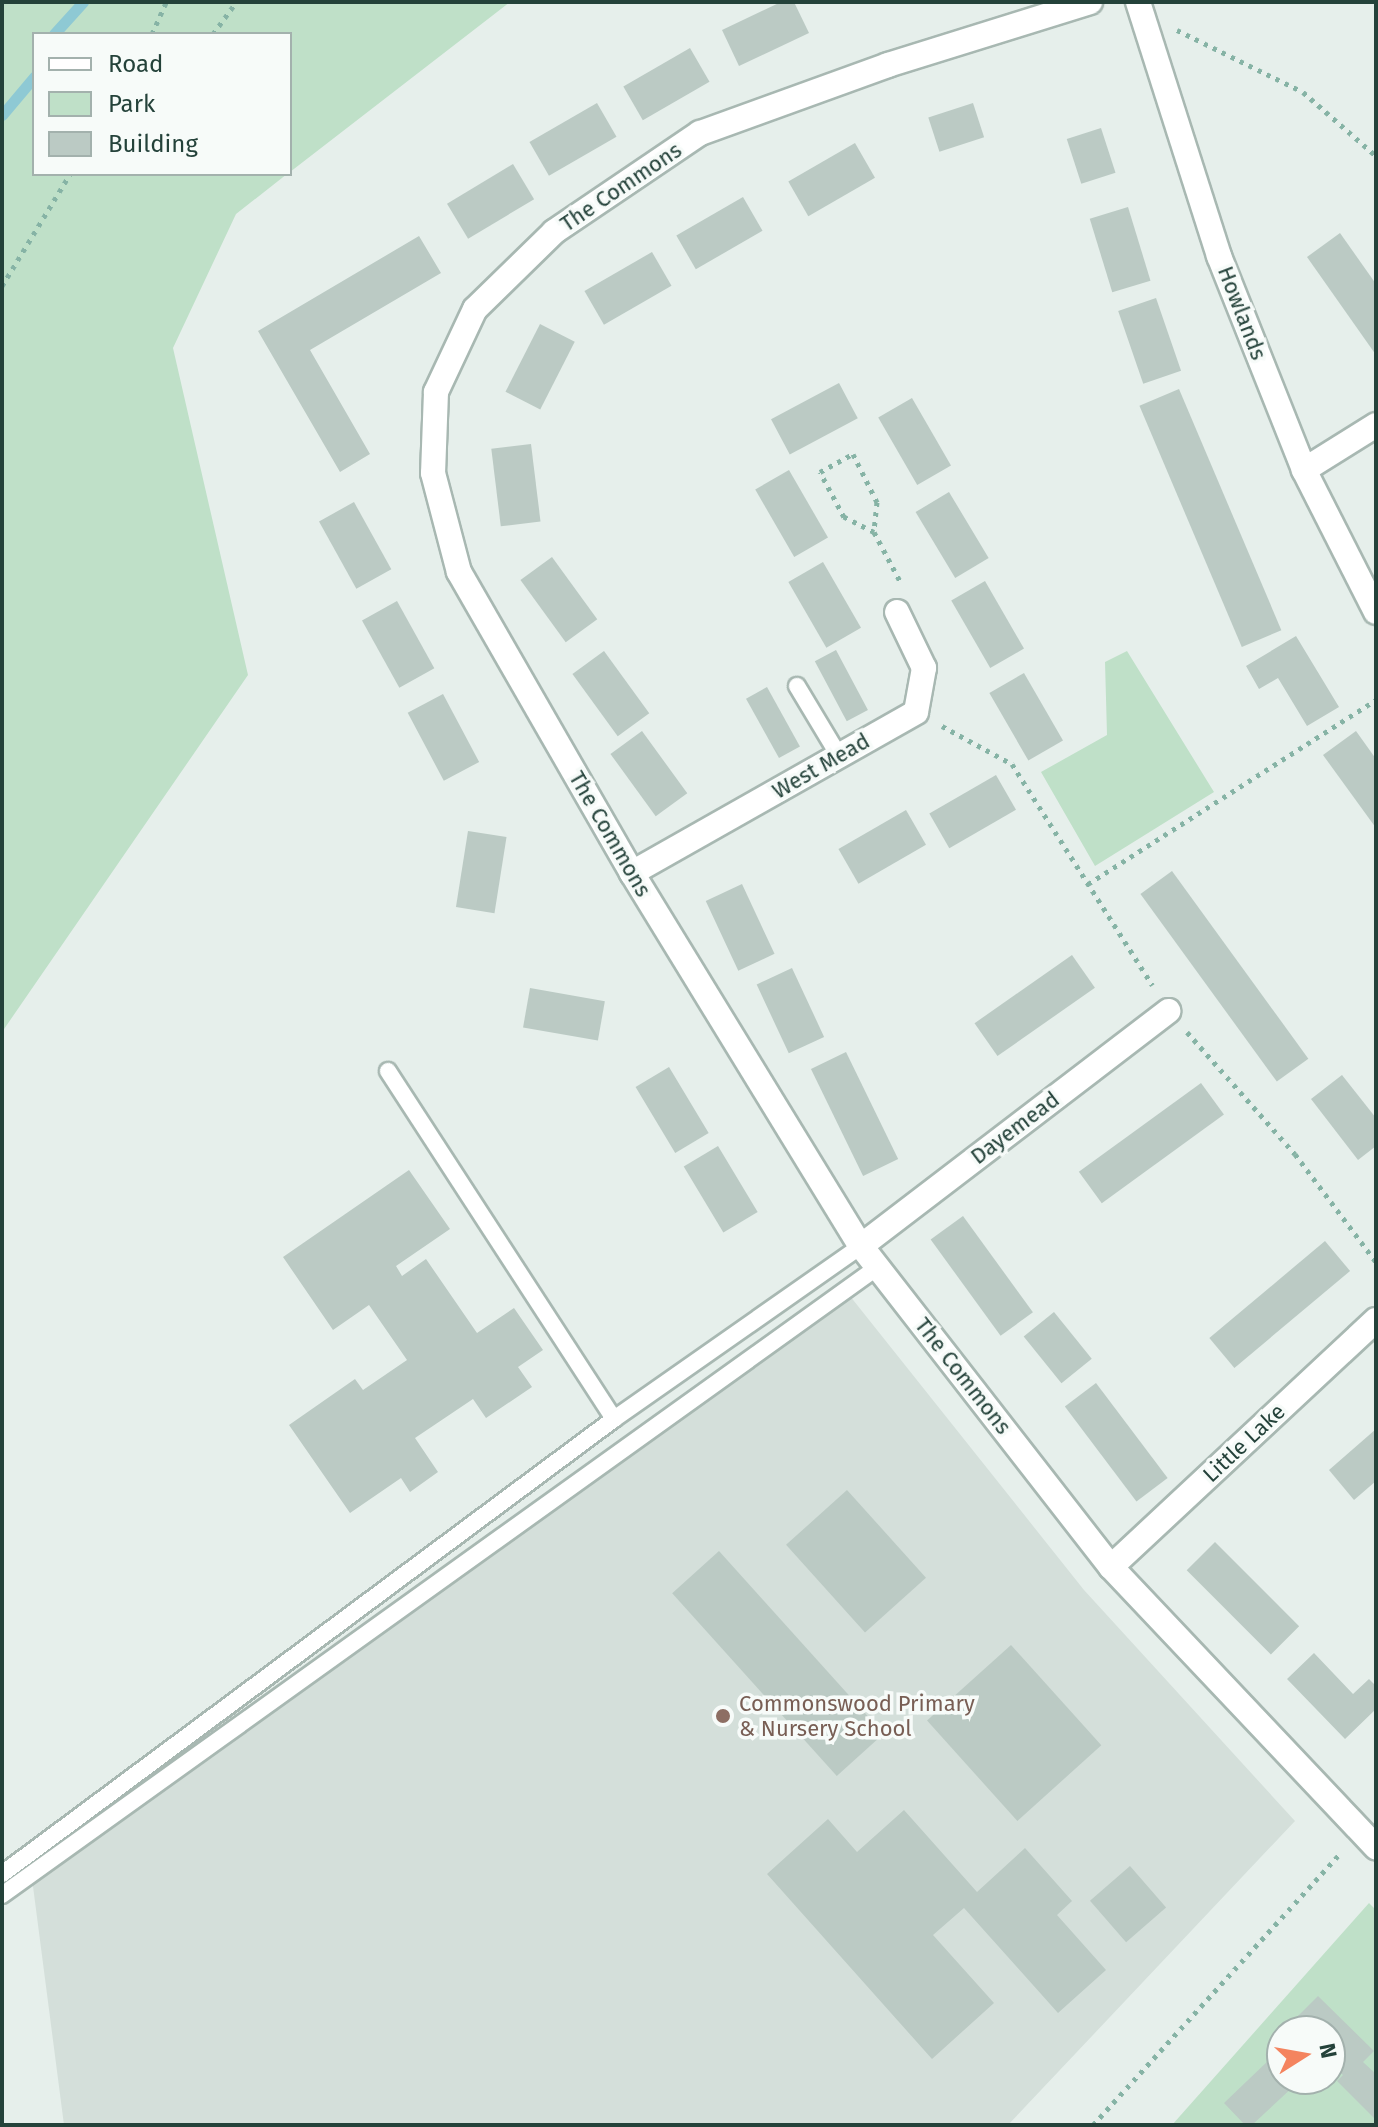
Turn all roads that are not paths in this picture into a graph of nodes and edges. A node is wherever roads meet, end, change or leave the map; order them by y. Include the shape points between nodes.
1 (1090, 2) edge
2 (1139, 7) edge
3 (1376, 425) edge
4 (1304, 470) junction
5 (897, 612) road end
6 (1376, 612) edge
7 (797, 686) dead end
8 (839, 756) junction
9 (632, 873) junction
10 (1168, 1011) road end
11 (388, 1071) dead end
12 (861, 1246) junction
13 (878, 1267) junction
14 (1376, 1320) edge
15 (614, 1419) junction
16 (1111, 1567) junction
17 (1369, 1839) edge
18 (2, 1874) edge
19 (2, 1895) edge

1 - 9 street, The Commons via 888,65 700,133 554,232 475,309 436,392 433,473 459,572
2 - 4 street, Howlands via 1219,256
3 - 4 street
4 - 6 street, Howlands
5 - 8 street, West Mead via 924,668 916,712
7 - 8 lane
8 - 9 street, West Mead
9 - 12 street, The Commons
10 - 12 street, Dayemead
11 - 15 lane
12 - 13 street, The Commons
12 - 15 lane
13 - 16 street, The Commons
13 - 19 lane
14 - 16 street, Little Lake
15 - 18 lane
16 - 17 street, The Commons

